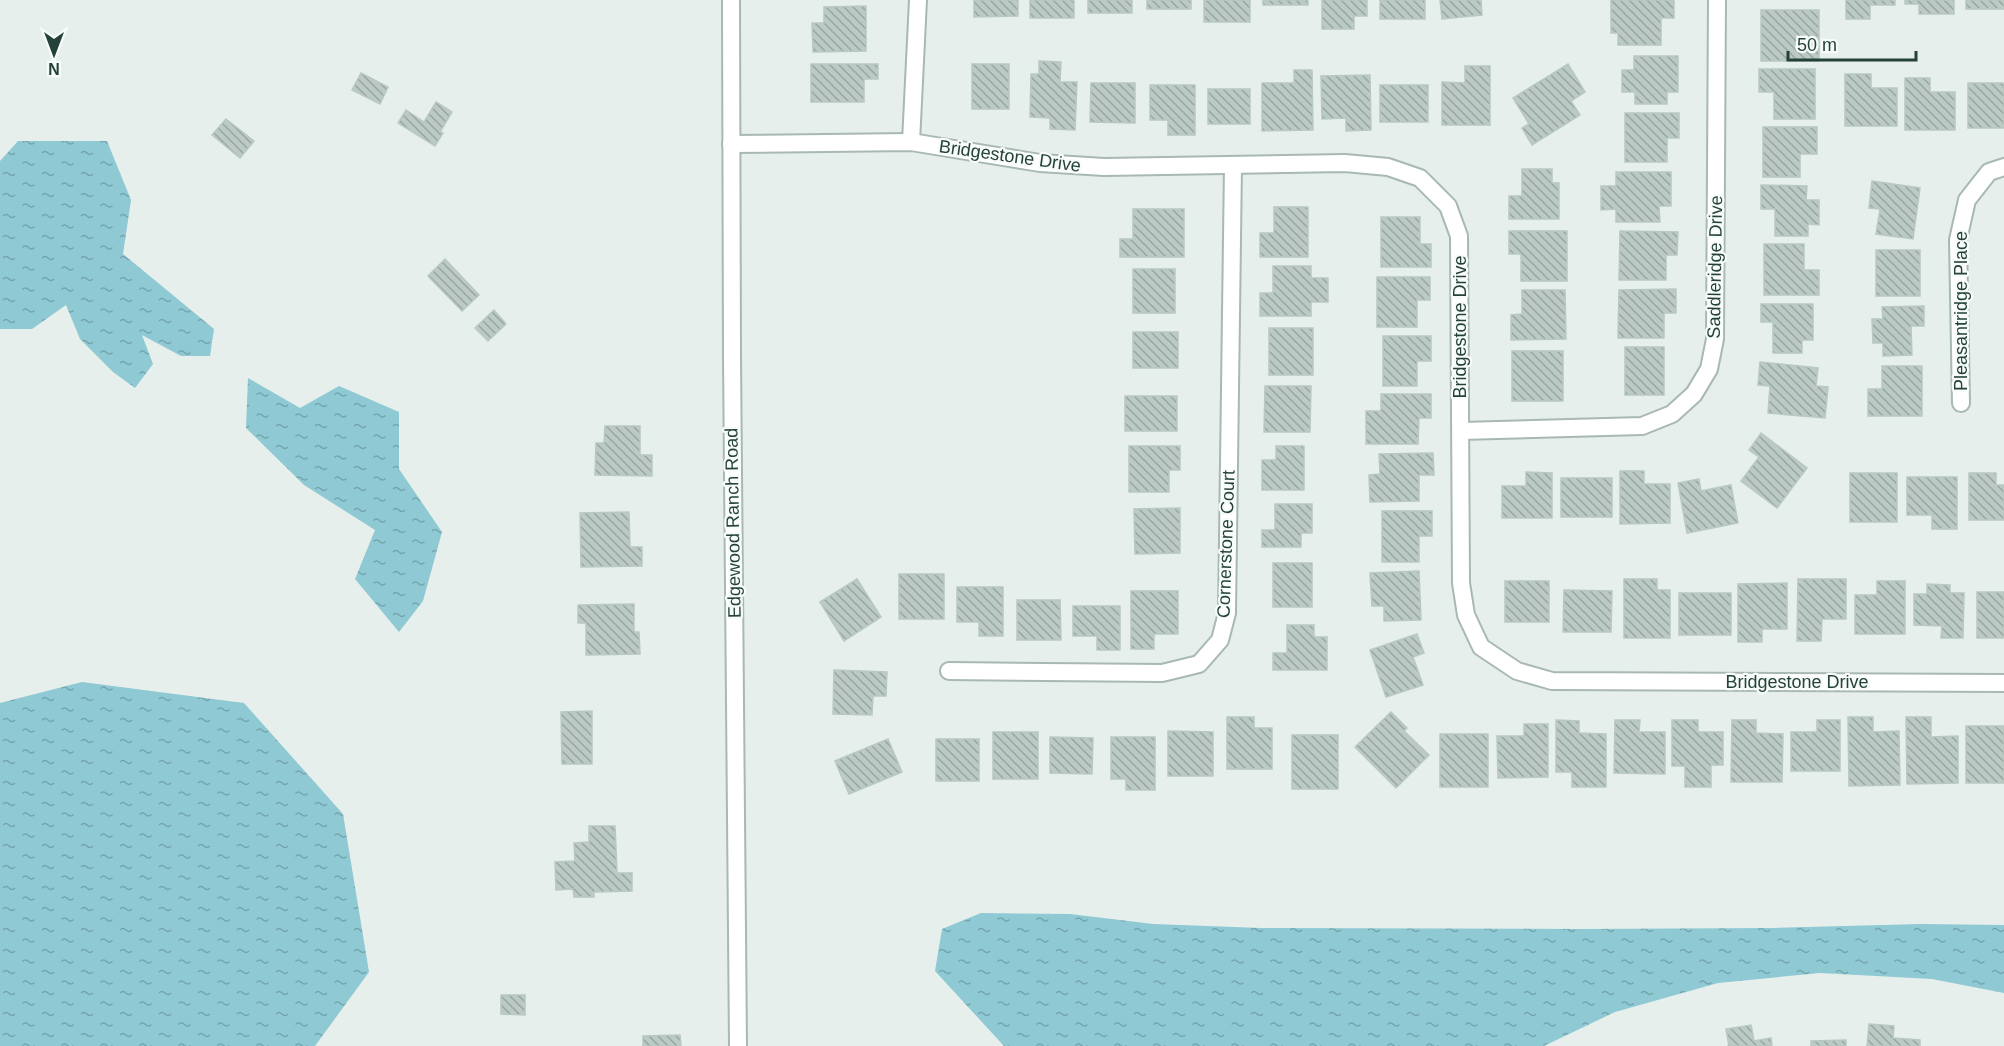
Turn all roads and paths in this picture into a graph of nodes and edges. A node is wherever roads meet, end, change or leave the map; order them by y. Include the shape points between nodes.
1 (731, 0) edge
2 (918, 0) edge
3 (1717, 0) edge
4 (911, 142) junction
5 (731, 144) junction
6 (1233, 165) junction
7 (2004, 167) edge
8 (1961, 403) dead end
9 (1461, 431) junction
10 (949, 670) dead end
11 (2004, 683) edge
12 (738, 1046) edge

1 - 5 street, Edgewood Ranch Road
2 - 4 street
3 - 9 street, Saddleridge Drive via 1715,339 1709,369 1699,386 1672,414 1642,426
4 - 5 street, Bridgestone Drive
4 - 6 street, Bridgestone Drive via 1040,163 1104,168
5 - 12 street, Edgewood Ranch Road
6 - 9 street, Bridgestone Drive via 1345,163 1388,168 1420,178 1449,206 1459,236
6 - 10 street, Cornerstone Court via 1227,613 1220,640 1199,664 1162,673
7 - 8 street, Pleasantridge Place via 1989,172 1967,200 1958,240
9 - 11 street, Bridgestone Drive via 1461,583 1466,615 1481,647 1517,670 1552,681

